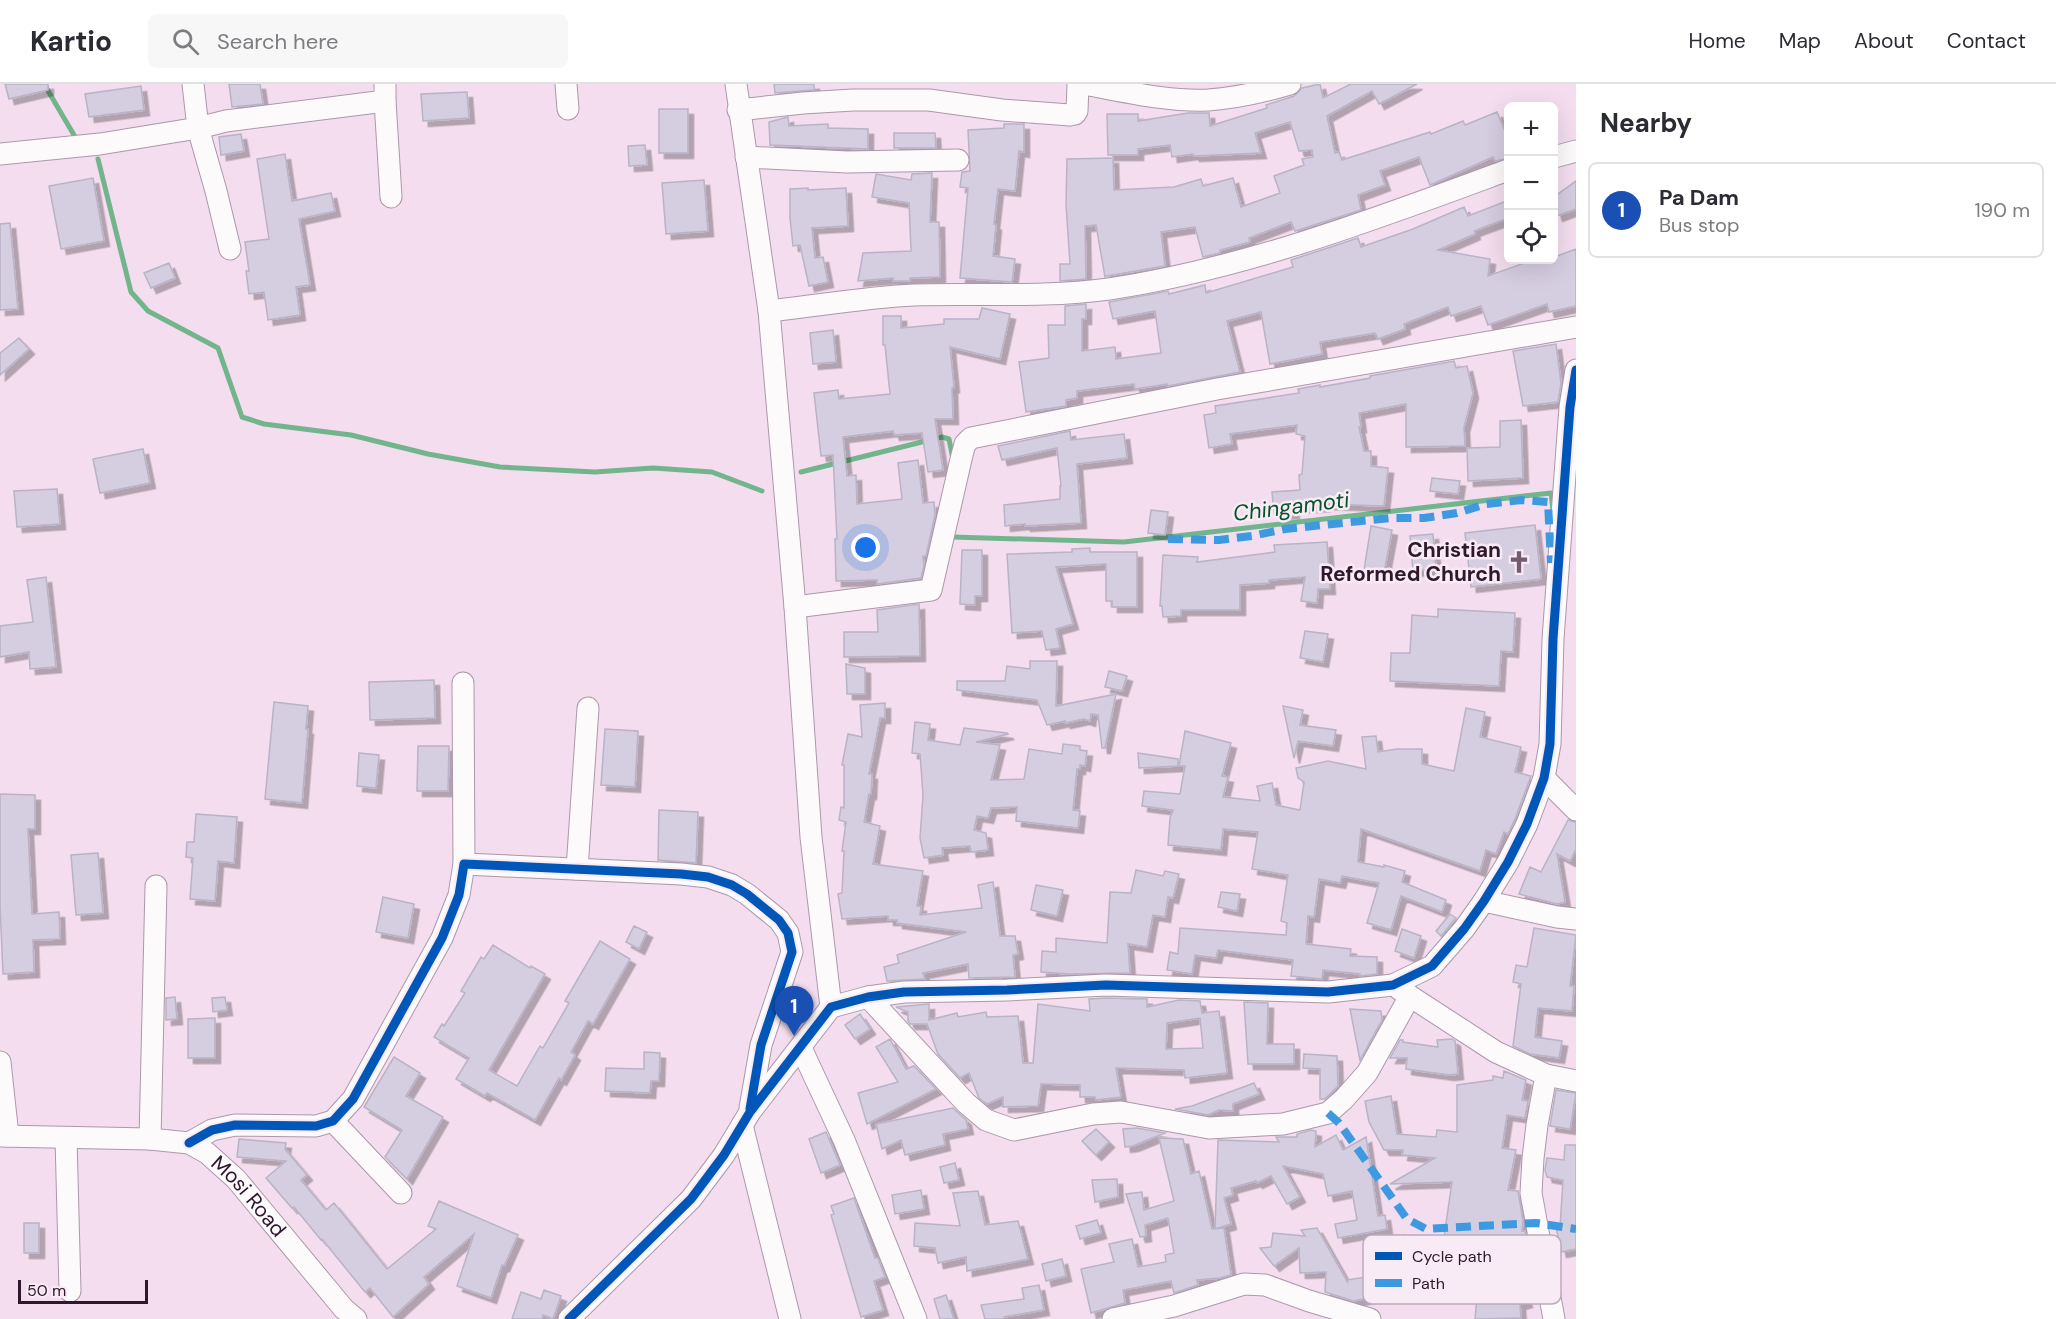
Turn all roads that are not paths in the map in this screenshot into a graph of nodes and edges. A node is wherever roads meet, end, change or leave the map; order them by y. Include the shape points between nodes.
1 (193, 84) edge
2 (566, 84) edge
3 (736, 84) edge
4 (1078, 84) edge
5 (1083, 84) edge
6 (1290, 84) edge
7 (385, 92) edge
8 (567, 109) dead end
9 (738, 110) junction
10 (198, 128) junction
11 (1576, 151) edge
12 (0, 154) edge
13 (1558, 156) edge
14 (746, 157) junction
15 (958, 160) dead end
16 (1504, 172) edge
17 (391, 197) dead end
18 (230, 249) dead end
19 (769, 311) junction
20 (1576, 327) edge
21 (1576, 370) edge
22 (1571, 473) edge
23 (1567, 596) edge
24 (795, 607) junction
25 (463, 683) dead end
26 (588, 708) dead end
27 (1544, 778) junction
28 (1576, 810) edge
29 (464, 864) junction
30 (577, 869) junction
31 (156, 886) dead end
32 (1484, 901) junction
33 (1576, 919) edge
34 (1402, 991) junction
35 (868, 997) junction
36 (831, 1007) junction
37 (801, 1048) junction
38 (0, 1062) edge
39 (1546, 1075) junction
40 (1576, 1081) edge
41 (746, 1118) junction
42 (333, 1121) junction
43 (4, 1136) edge
44 (66, 1138) junction
45 (150, 1139) junction
46 (189, 1143) junction
47 (401, 1193) dead end
48 (1539, 1235) edge
49 (70, 1291) dead end
50 (1551, 1304) edge
51 (356, 1319) edge
52 (569, 1319) edge
53 (790, 1319) edge
54 (916, 1319) edge
55 (1113, 1319) edge
56 (1370, 1319) edge
57 (1554, 1319) edge

1 - 10 street
2 - 8 street
3 - 9 street
4 - 9 street via 1077,111 1070,116 929,100 833,101
5 - 6 street via 1175,99 1207,100
7 - 10 street
7 - 17 street
9 - 14 street
10 - 12 street via 100,144
10 - 18 street
11 - 13 street
14 - 15 street via 847,162
14 - 19 street
16 - 19 street via 1313,240 1149,282 1062,294 911,295
19 - 24 street
20 - 24 street via 1217,389 971,438 962,455 931,590
21 - 22 street via 1570,407
22 - 23 street
23 - 27 street via 1554,639 1550,744
24 - 36 street via 812,837
25 - 29 street
26 - 30 street
27 - 28 street
27 - 32 street via 1527,824
29 - 30 street
29 - 42 street via 459,895 442,938 353,1099
30 - 41 street via 708,877 740,890 779,920 788,933 792,952 761,1045
31 - 45 street
32 - 33 street
32 - 34 street via 1432,966
34 - 35 street via 1106,984 904,992
34 - 35 street via 1367,1073 1328,1113 1283,1124 1209,1128 1121,1112 1093,1113 1014,1130 986,1120 966,1104
34 - 39 street via 1496,1052
35 - 36 street
36 - 37 street
37 - 41 street
37 - 54 street via 844,1140
38 - 43 street
39 - 40 street
39 - 48 street via 1533,1158 1532,1193
41 - 52 street via 691,1199
41 - 53 street
42 - 46 street via 316,1126 235,1125 212,1130
42 - 47 street
43 - 44 street, Mosi Road
44 - 45 street, Mosi Road
44 - 49 street
45 - 46 street, Mosi Road
46 - 51 street, Mosi Road via 207,1153 236,1179 344,1310
50 - 57 street
55 - 56 street via 1174,1306 1244,1284 1265,1285

